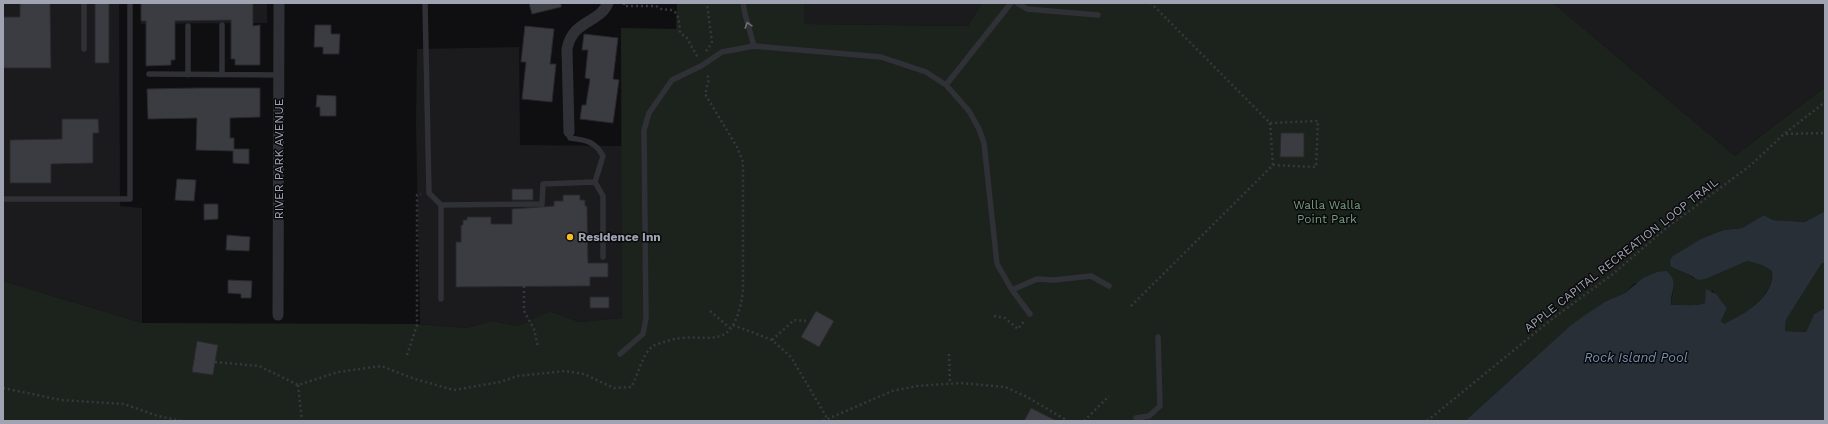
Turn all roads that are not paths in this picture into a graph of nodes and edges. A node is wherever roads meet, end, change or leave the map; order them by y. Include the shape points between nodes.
1 (84, 3) edge
2 (130, 3) edge
3 (279, 3) edge
4 (425, 3) edge
5 (608, 3) edge
6 (744, 3) edge
7 (1011, 3) edge
8 (1017, 3) edge
9 (1098, 15) dead end
10 (222, 25) dead end
11 (188, 26) dead end
12 (754, 46) junction
13 (84, 49) dead end
14 (149, 74) dead end
15 (188, 75) junction
16 (222, 75) junction
17 (279, 75) junction
18 (946, 85) junction
19 (569, 132) joint
20 (595, 182) junction
21 (3, 199) edge
22 (440, 205) junction
23 (603, 257) dead end
24 (1109, 286) dead end
25 (1012, 290) junction
26 (441, 298) dead end
27 (1030, 314) road end
28 (278, 315) dead end
29 (1158, 337) dead end
30 (620, 354) dead end
31 (1136, 418) dead end

1 - 13 lane
2 - 21 lane via 130,199
3 - 17 street, RIVER PARK AVENUE
4 - 22 lane via 429,191
5 - 19 street via 599,14 578,27 569,41
12 -> 6 lane
7 - 18 lane
8 - 9 lane via 1027,8
10 - 16 lane
11 - 15 lane
12 - 18 lane via 881,58 926,72
12 - 30 lane via 722,52 672,80 649,112 644,130 646,318 643,334
14 - 15 lane
15 - 16 lane
16 - 17 lane
17 - 28 street, RIVER PARK AVENUE
18 - 25 lane via 969,110 984,144 997,264
19 - 20 lane via 570,138 588,140 603,156
20 - 22 lane via 543,184 542,204
20 - 23 lane via 603,196
22 - 26 lane
24 - 25 lane via 1091,276 1037,279
25 - 27 lane
29 - 31 lane via 1160,406 1149,416

